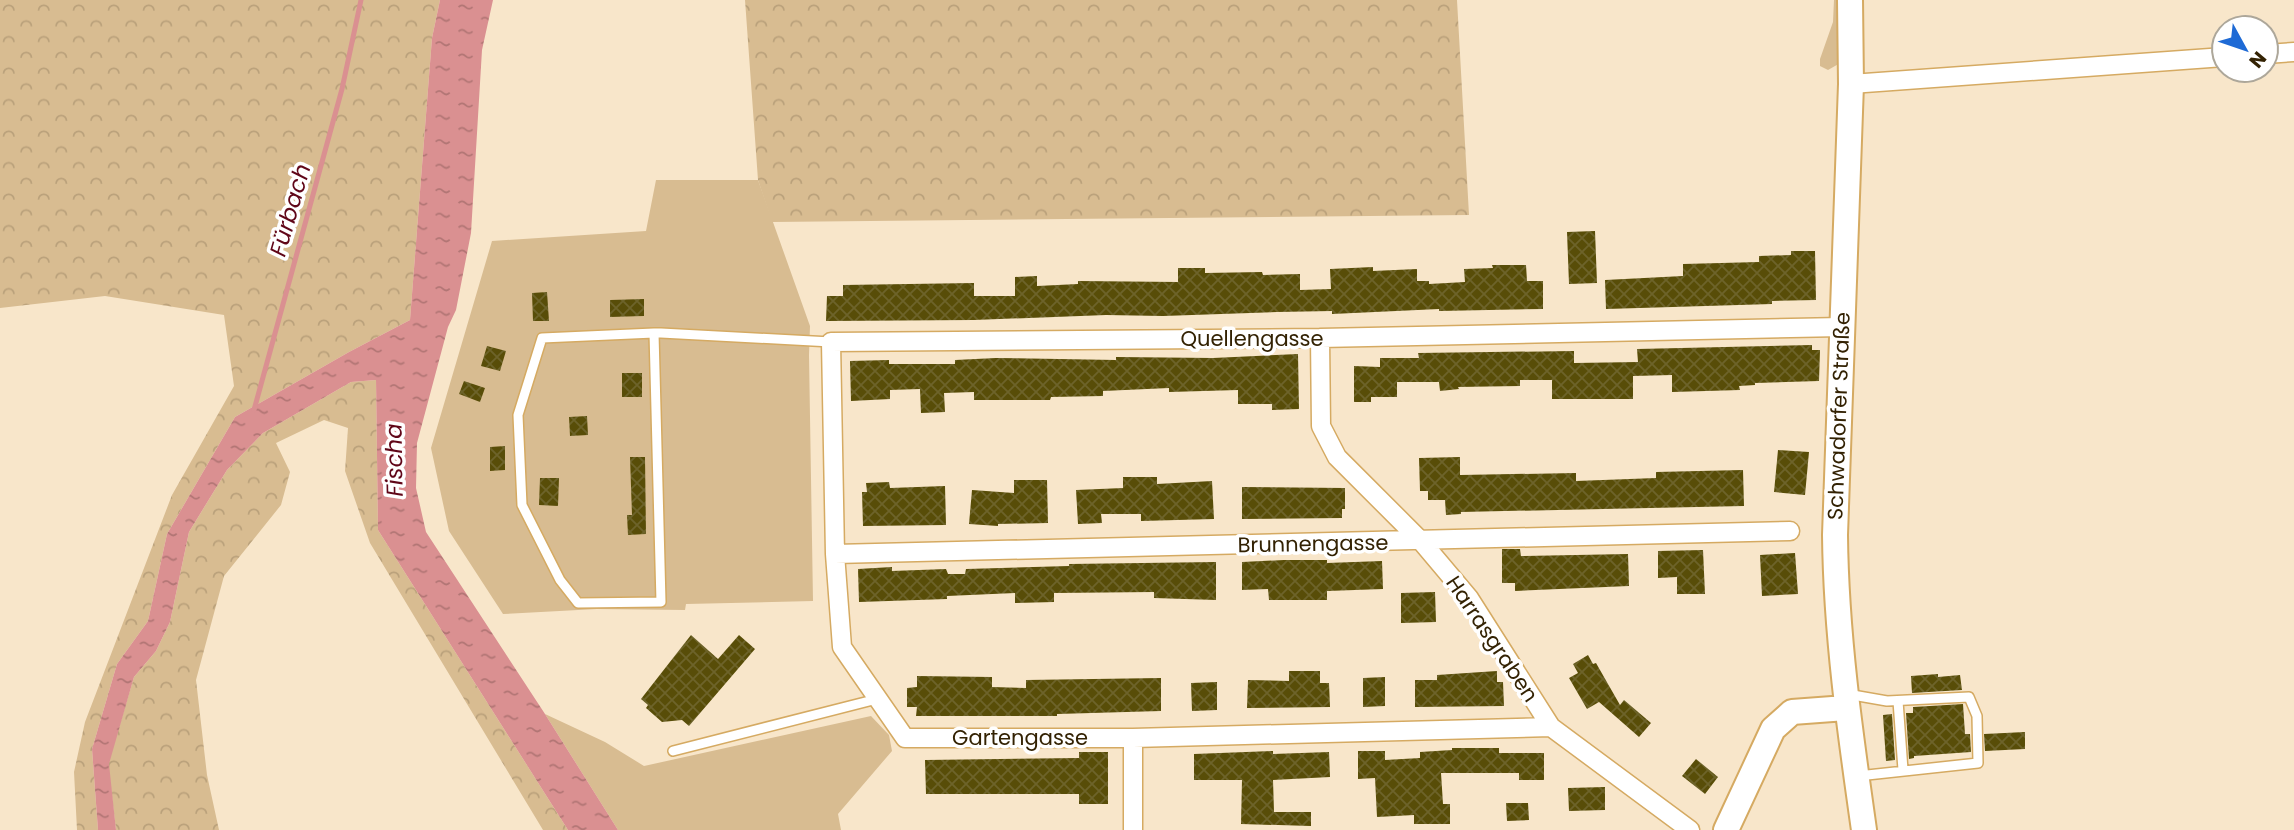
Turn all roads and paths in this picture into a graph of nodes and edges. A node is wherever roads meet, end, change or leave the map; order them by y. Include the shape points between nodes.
1 (1850, 0) edge
2 (2210, 58) edge
3 (1852, 84) junction
4 (1842, 327) junction
5 (657, 333) junction
6 (1320, 338) junction
7 (831, 342) junction
8 (1790, 531) dead end
9 (1421, 541) junction
10 (835, 554) junction
11 (877, 699) junction
12 (1845, 700) junction
13 (1898, 701) junction
14 (1551, 727) junction
15 (1133, 738) junction
16 (673, 751) dead end
17 (1903, 770) junction
18 (1856, 776) junction
19 (1133, 830) edge
20 (1690, 830) edge
21 (1726, 830) edge
22 (1864, 830) edge

1 - 3 main road, Schwadorfer Straße
2 - 3 street
3 - 4 main road, Schwadorfer Straße
4 - 6 street, Quellengasse
4 - 12 main road, Schwadorfer Straße via 1835,535
5 - 5 lane, Quellengasse via 661,602 578,603 560,580 522,505 518,415 542,338
5 - 7 lane, Quellengasse
6 - 7 street, Quellengasse
6 - 9 street, Harrasgraben via 1321,426 1337,457
7 - 10 street, Gartengasse
8 - 9 street, Brunnengasse
9 - 10 street, Brunnengasse
9 - 14 street, Harrasgraben via 1469,598
10 - 11 street, Gartengasse via 842,647
11 - 15 street, Gartengasse via 905,738
11 - 16 lane
12 - 13 lane
12 - 18 main road, Schwadorfer Straße
12 - 21 main road via 1792,712 1773,729
13 - 17 lane
13 - 17 lane via 1969,697 1977,716 1978,763
14 - 15 street, Gartengasse
14 - 20 street, Harrasgraben
15 - 19 street
17 - 18 lane
18 - 22 main road, Schwadorfer Straße

